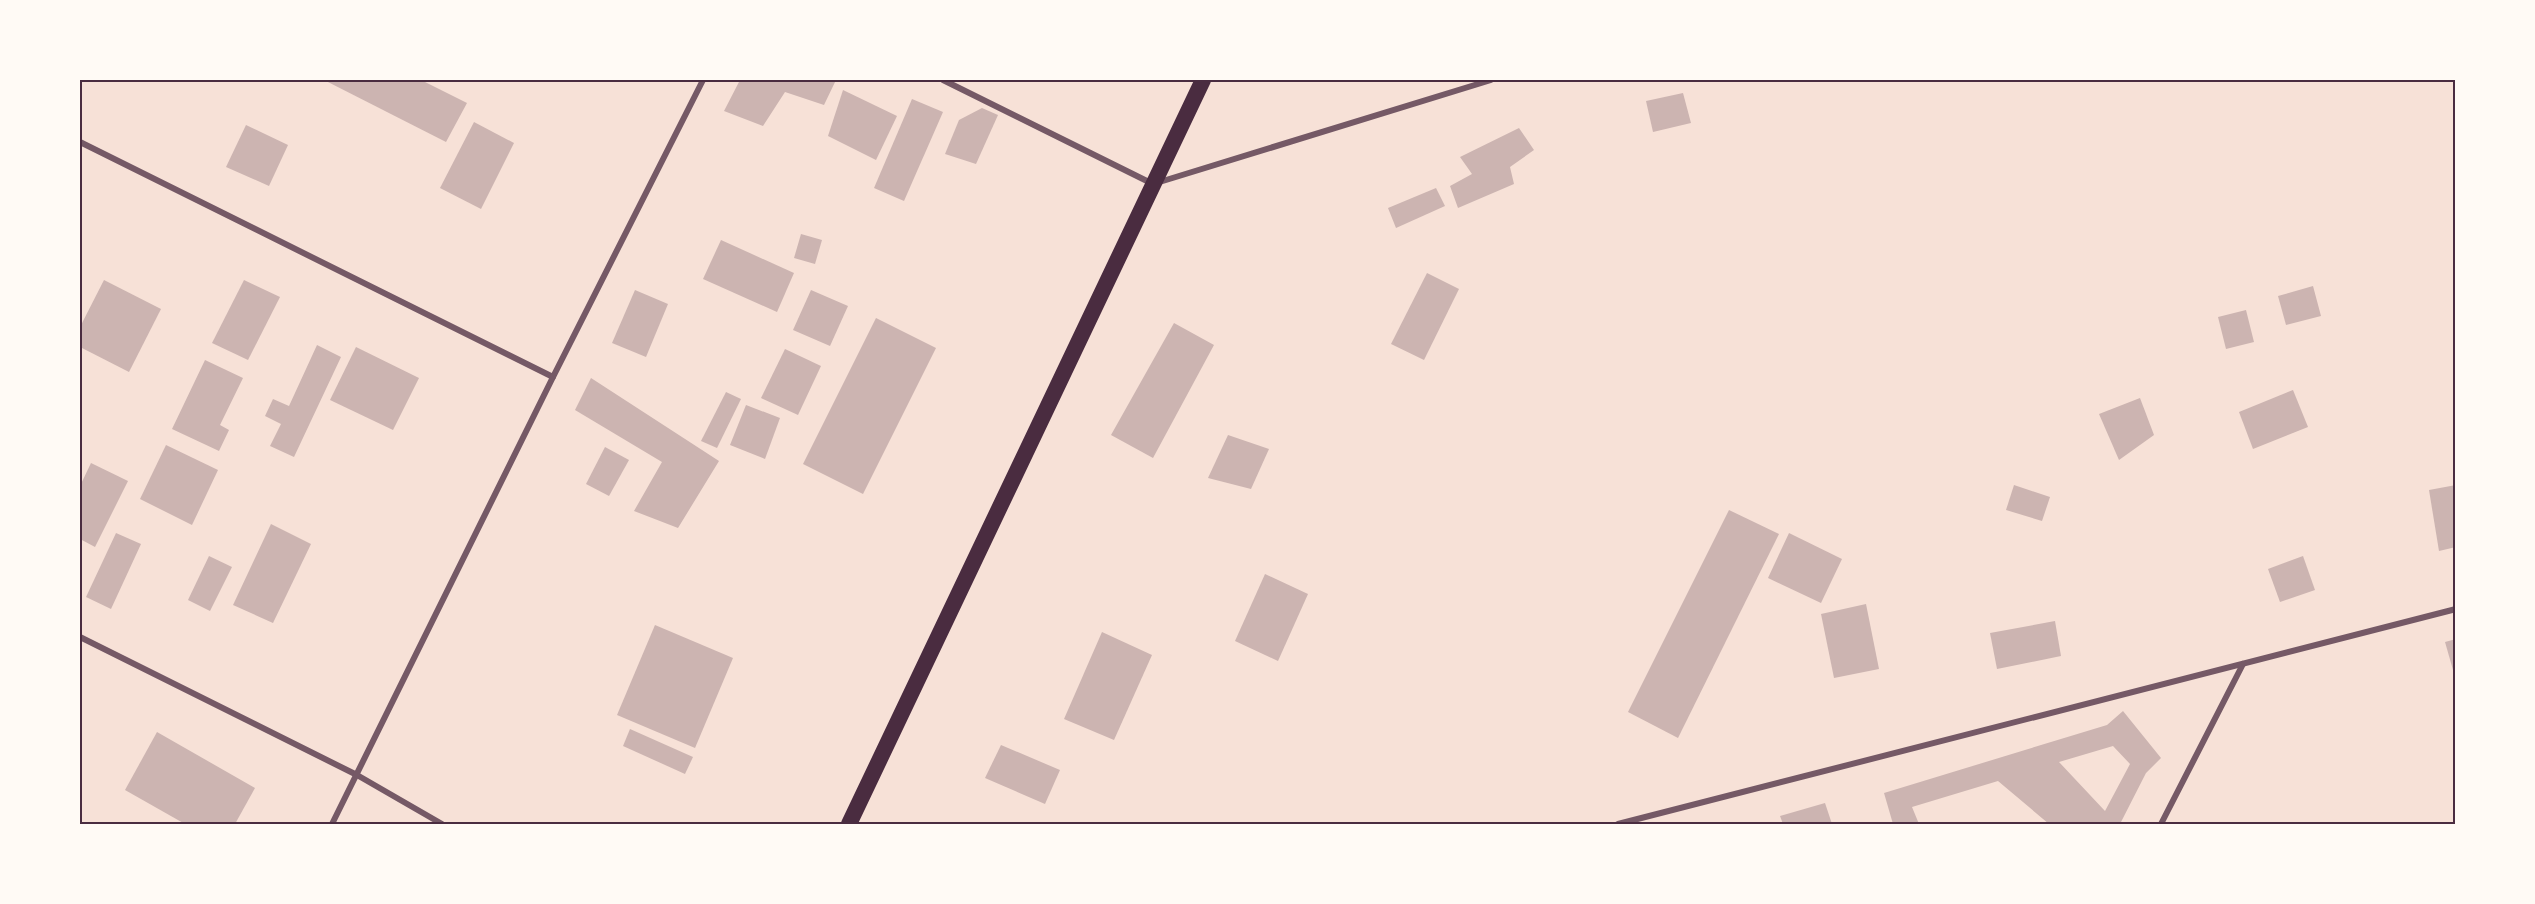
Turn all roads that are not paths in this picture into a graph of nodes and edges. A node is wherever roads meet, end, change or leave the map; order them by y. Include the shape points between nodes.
1 (703, 80) edge
2 (943, 80) edge
3 (1203, 80) edge
4 (1491, 80) edge
5 (80, 142) edge
6 (1153, 184) junction
7 (553, 377) junction
8 (2456, 609) edge
9 (80, 638) edge
10 (2243, 664) junction
11 (357, 775) junction
12 (332, 825) edge
13 (442, 825) edge
14 (849, 825) edge
15 (1618, 825) edge
16 (2161, 825) edge

1 - 7 street
2 - 6 street
3 - 6 highway
4 - 6 street
5 - 7 street
6 - 14 highway
7 - 11 street
8 - 10 street
9 - 11 street
10 - 15 street
10 - 16 street
11 - 12 street
11 - 13 street

